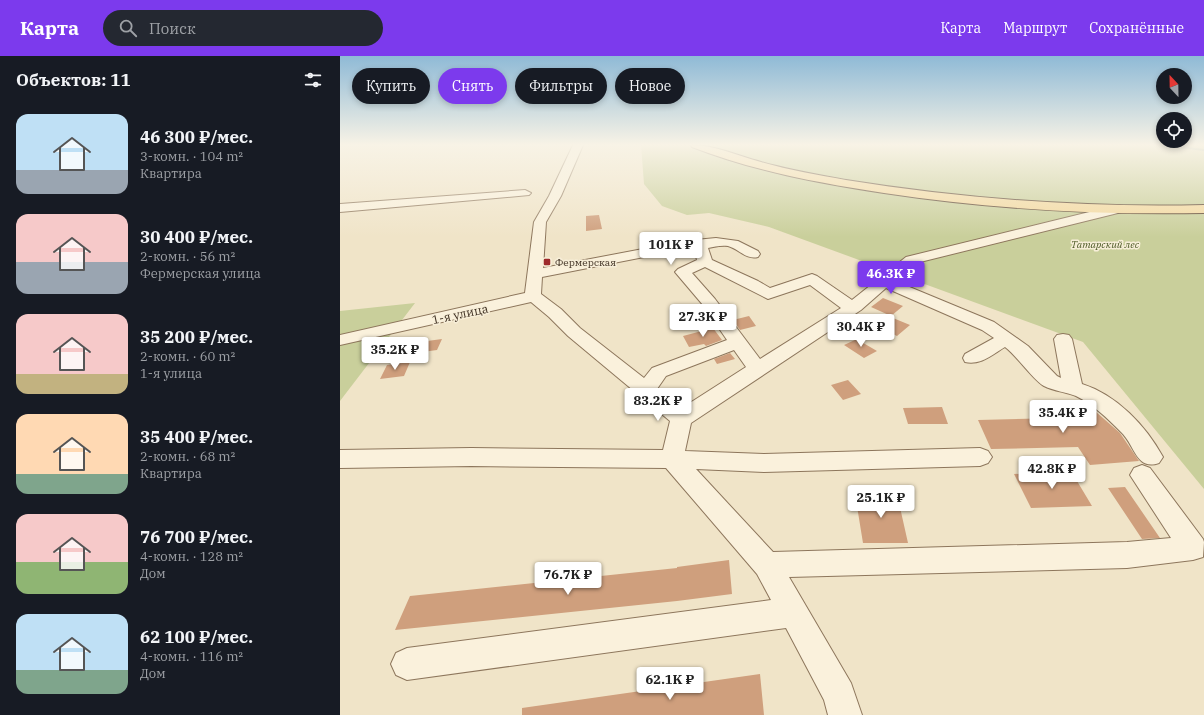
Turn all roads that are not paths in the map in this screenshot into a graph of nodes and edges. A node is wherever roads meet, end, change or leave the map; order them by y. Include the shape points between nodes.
1 (565, 176) edge
2 (810, 176) edge
3 (525, 193) dead end
4 (340, 208) edge
5 (1118, 209) junction
6 (1204, 209) edge
7 (700, 245) junction
8 (753, 254) dead end
9 (705, 262) junction
10 (536, 274) junction
11 (885, 282) junction
12 (533, 296) junction
13 (852, 308) junction
14 (1006, 339) junction
15 (1063, 339) dead end
16 (340, 340) edge
17 (737, 343) junction
18 (972, 358) dead end
19 (761, 368) junction
20 (1073, 388) junction
21 (645, 390) junction
22 (681, 419) junction
23 (980, 458) dead end
24 (340, 459) edge
25 (672, 459) junction
26 (767, 565) junction
27 (793, 612) junction
28 (406, 664) dead end
29 (845, 715) edge

1 - 10 street via 540,222
2 - 5 main road via 905,193 1024,206
3 - 4 street
5 - 6 main road
5 - 11 street via 911,260
7 - 8 street via 734,242
7 - 9 street
7 - 10 street via 685,245
9 - 13 street via 753,284 768,294 812,279
9 - 17 street via 683,272 709,302
10 - 12 street
11 - 13 street
11 - 14 street via 988,326
12 - 16 street, 1-я улица
12 - 21 street
13 - 19 street
14 - 18 street
14 - 20 street via 1021,350 1050,382
15 - 20 street
17 - 19 street via 753,363
17 - 21 street via 659,372
19 - 22 street
20 - 26 street via 1094,397 1132,429 1146,466 1193,548 1127,556
21 - 22 street
22 - 25 street
23 - 25 street via 764,463
24 - 25 street
25 - 26 street
26 - 27 street
27 - 28 street
27 - 29 street via 839,695

